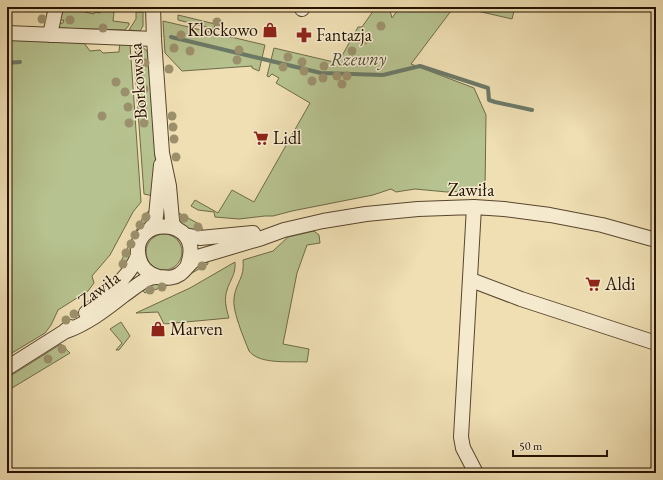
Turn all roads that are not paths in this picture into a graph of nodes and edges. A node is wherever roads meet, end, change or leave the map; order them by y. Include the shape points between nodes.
1 (56, 7) edge
2 (153, 7) edge
3 (7, 33) edge
4 (50, 35) junction
5 (154, 39) junction
6 (162, 153) junction
7 (474, 208) junction
8 (150, 230) junction
9 (284, 230) junction
10 (181, 232) junction
11 (656, 240) edge
12 (138, 255) junction
13 (188, 264) junction
14 (158, 278) junction
15 (471, 280) junction
16 (64, 332) junction
17 (656, 343) edge
18 (7, 368) edge
19 (476, 473) edge

1 - 4 street
2 - 5 street, Borkowska
3 - 4 street
4 - 5 street
5 - 6 street, Borkowska
6 - 8 street, Borkowska via 157,213
6 - 10 street, Borkowska via 173,225
7 - 9 street, Zawiła via 366,214
7 - 11 street, Zawiła via 550,215 602,225
7 - 15 street
8 - 10 street, Zawiła via 171,226
8 - 12 street, Zawiła via 140,241
9 - 10 street, Zawiła via 208,238 196,238
9 - 13 street, Zawiła via 201,256
10 - 13 street via 190,245
12 - 14 street, Zawiła via 143,268
12 - 16 street, Zawiła via 132,268 110,292
13 - 14 street, Zawiła via 174,277
14 - 16 street, Zawiła via 150,278 136,286 104,311 77,328
15 - 17 street
15 - 19 street via 461,437 463,448
16 - 18 street, Zawiła

